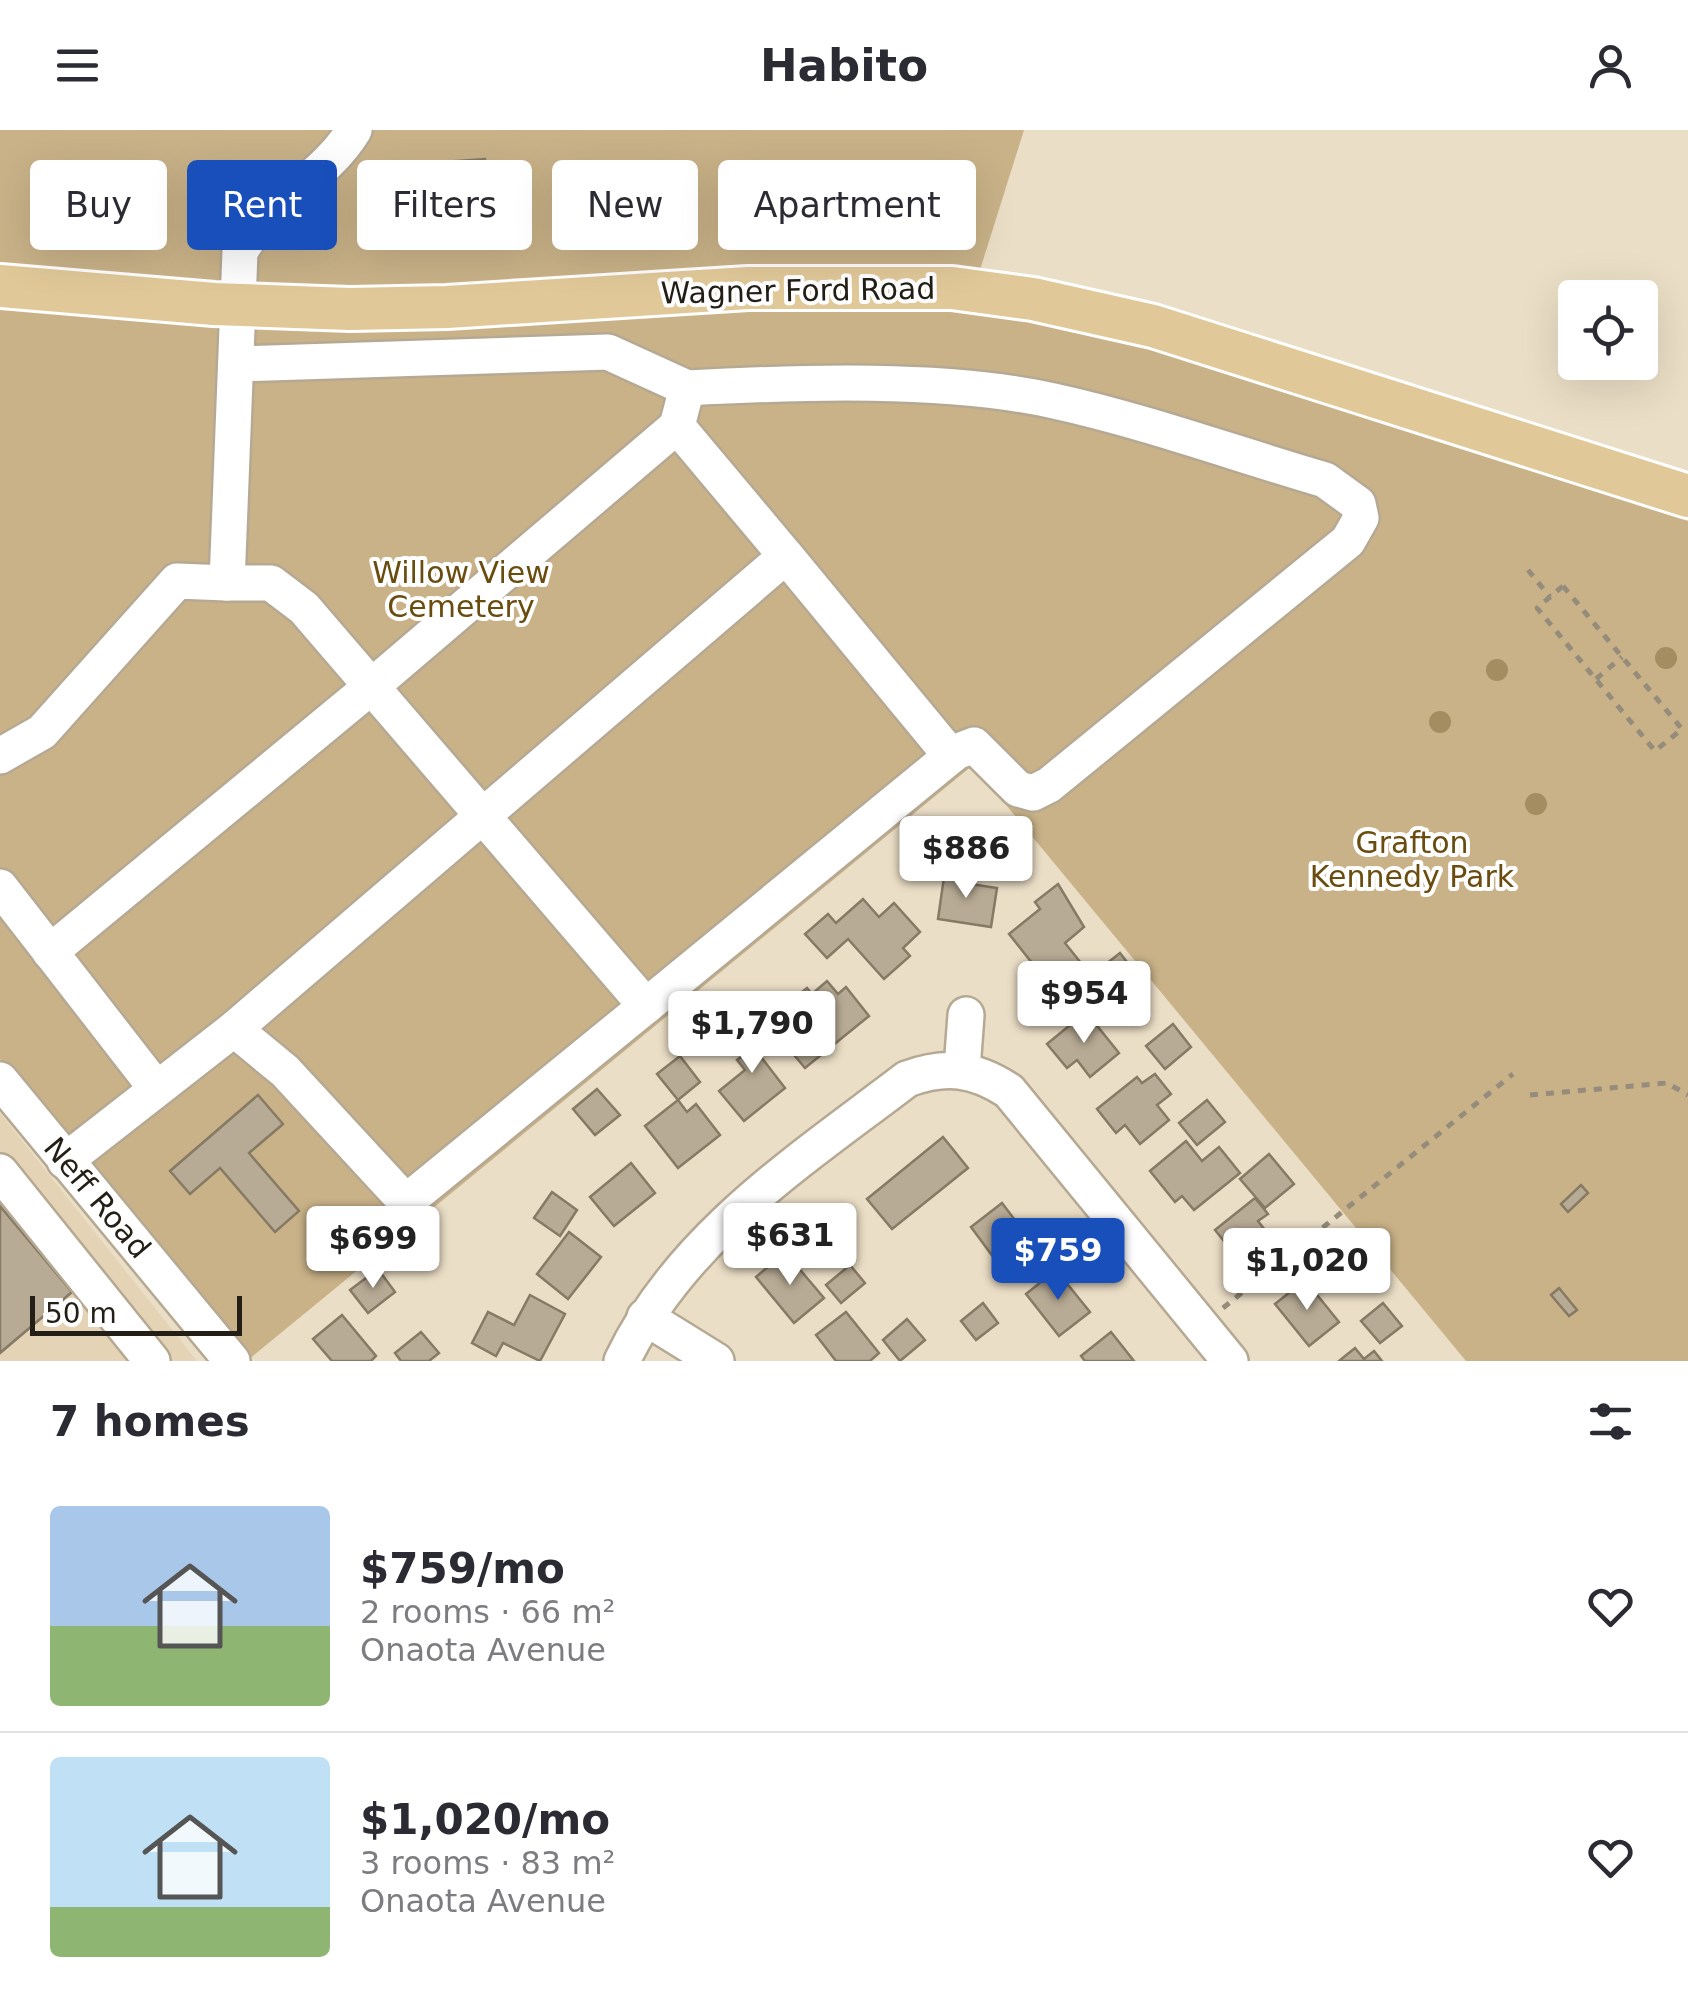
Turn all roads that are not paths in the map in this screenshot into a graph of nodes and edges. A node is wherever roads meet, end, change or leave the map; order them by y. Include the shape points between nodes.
1 (354, 130) edge
2 (0, 286) edge
3 (238, 306) junction
4 (236, 364) junction
5 (688, 388) junction
6 (677, 426) junction
7 (1688, 496) edge
8 (786, 556) junction
9 (227, 584) junction
10 (372, 686) junction
11 (0, 756) edge
12 (951, 756) junction
13 (483, 816) junction
14 (0, 887) edge
15 (50, 952) junction
16 (646, 1006) junction
17 (966, 1016) dead end
18 (234, 1029) junction
19 (962, 1069) junction
20 (0, 1080) edge
21 (156, 1088) junction
22 (66, 1161) junction
23 (0, 1172) edge
24 (646, 1317) junction
25 (218, 1356) edge
26 (152, 1361) edge
27 (622, 1361) edge
28 (716, 1361) edge
29 (1230, 1361) edge

1 - 3 street via 338,156 254,227 240,252
2 - 3 main road, Wagner Ford Road
3 - 4 street
3 - 7 main road, Wagner Ford Road via 447,307 880,285 984,292 1153,326
4 - 5 street via 608,352
4 - 9 street
5 - 6 street
5 - 12 street via 782,383 1053,400 1326,480 1358,504 1361,518 1348,540 1049,785 1033,793 1018,789 974,745
6 - 8 street
6 - 10 street
8 - 12 street
8 - 13 street
9 - 10 street via 271,582 304,608
9 - 11 street via 176,582 42,732
10 - 13 street
10 - 15 street
12 - 16 street
13 - 16 street
13 - 18 street
14 - 15 street
15 - 21 street
16 - 18 street via 406,1202 285,1070
17 - 19 street
18 - 21 street
19 - 24 street via 907,1080 822,1144 705,1240
19 - 29 street via 1009,1090
20 - 22 street, Neff Road
21 - 22 street
22 - 25 street, Neff Road
23 - 26 street
24 - 27 street
24 - 28 street

